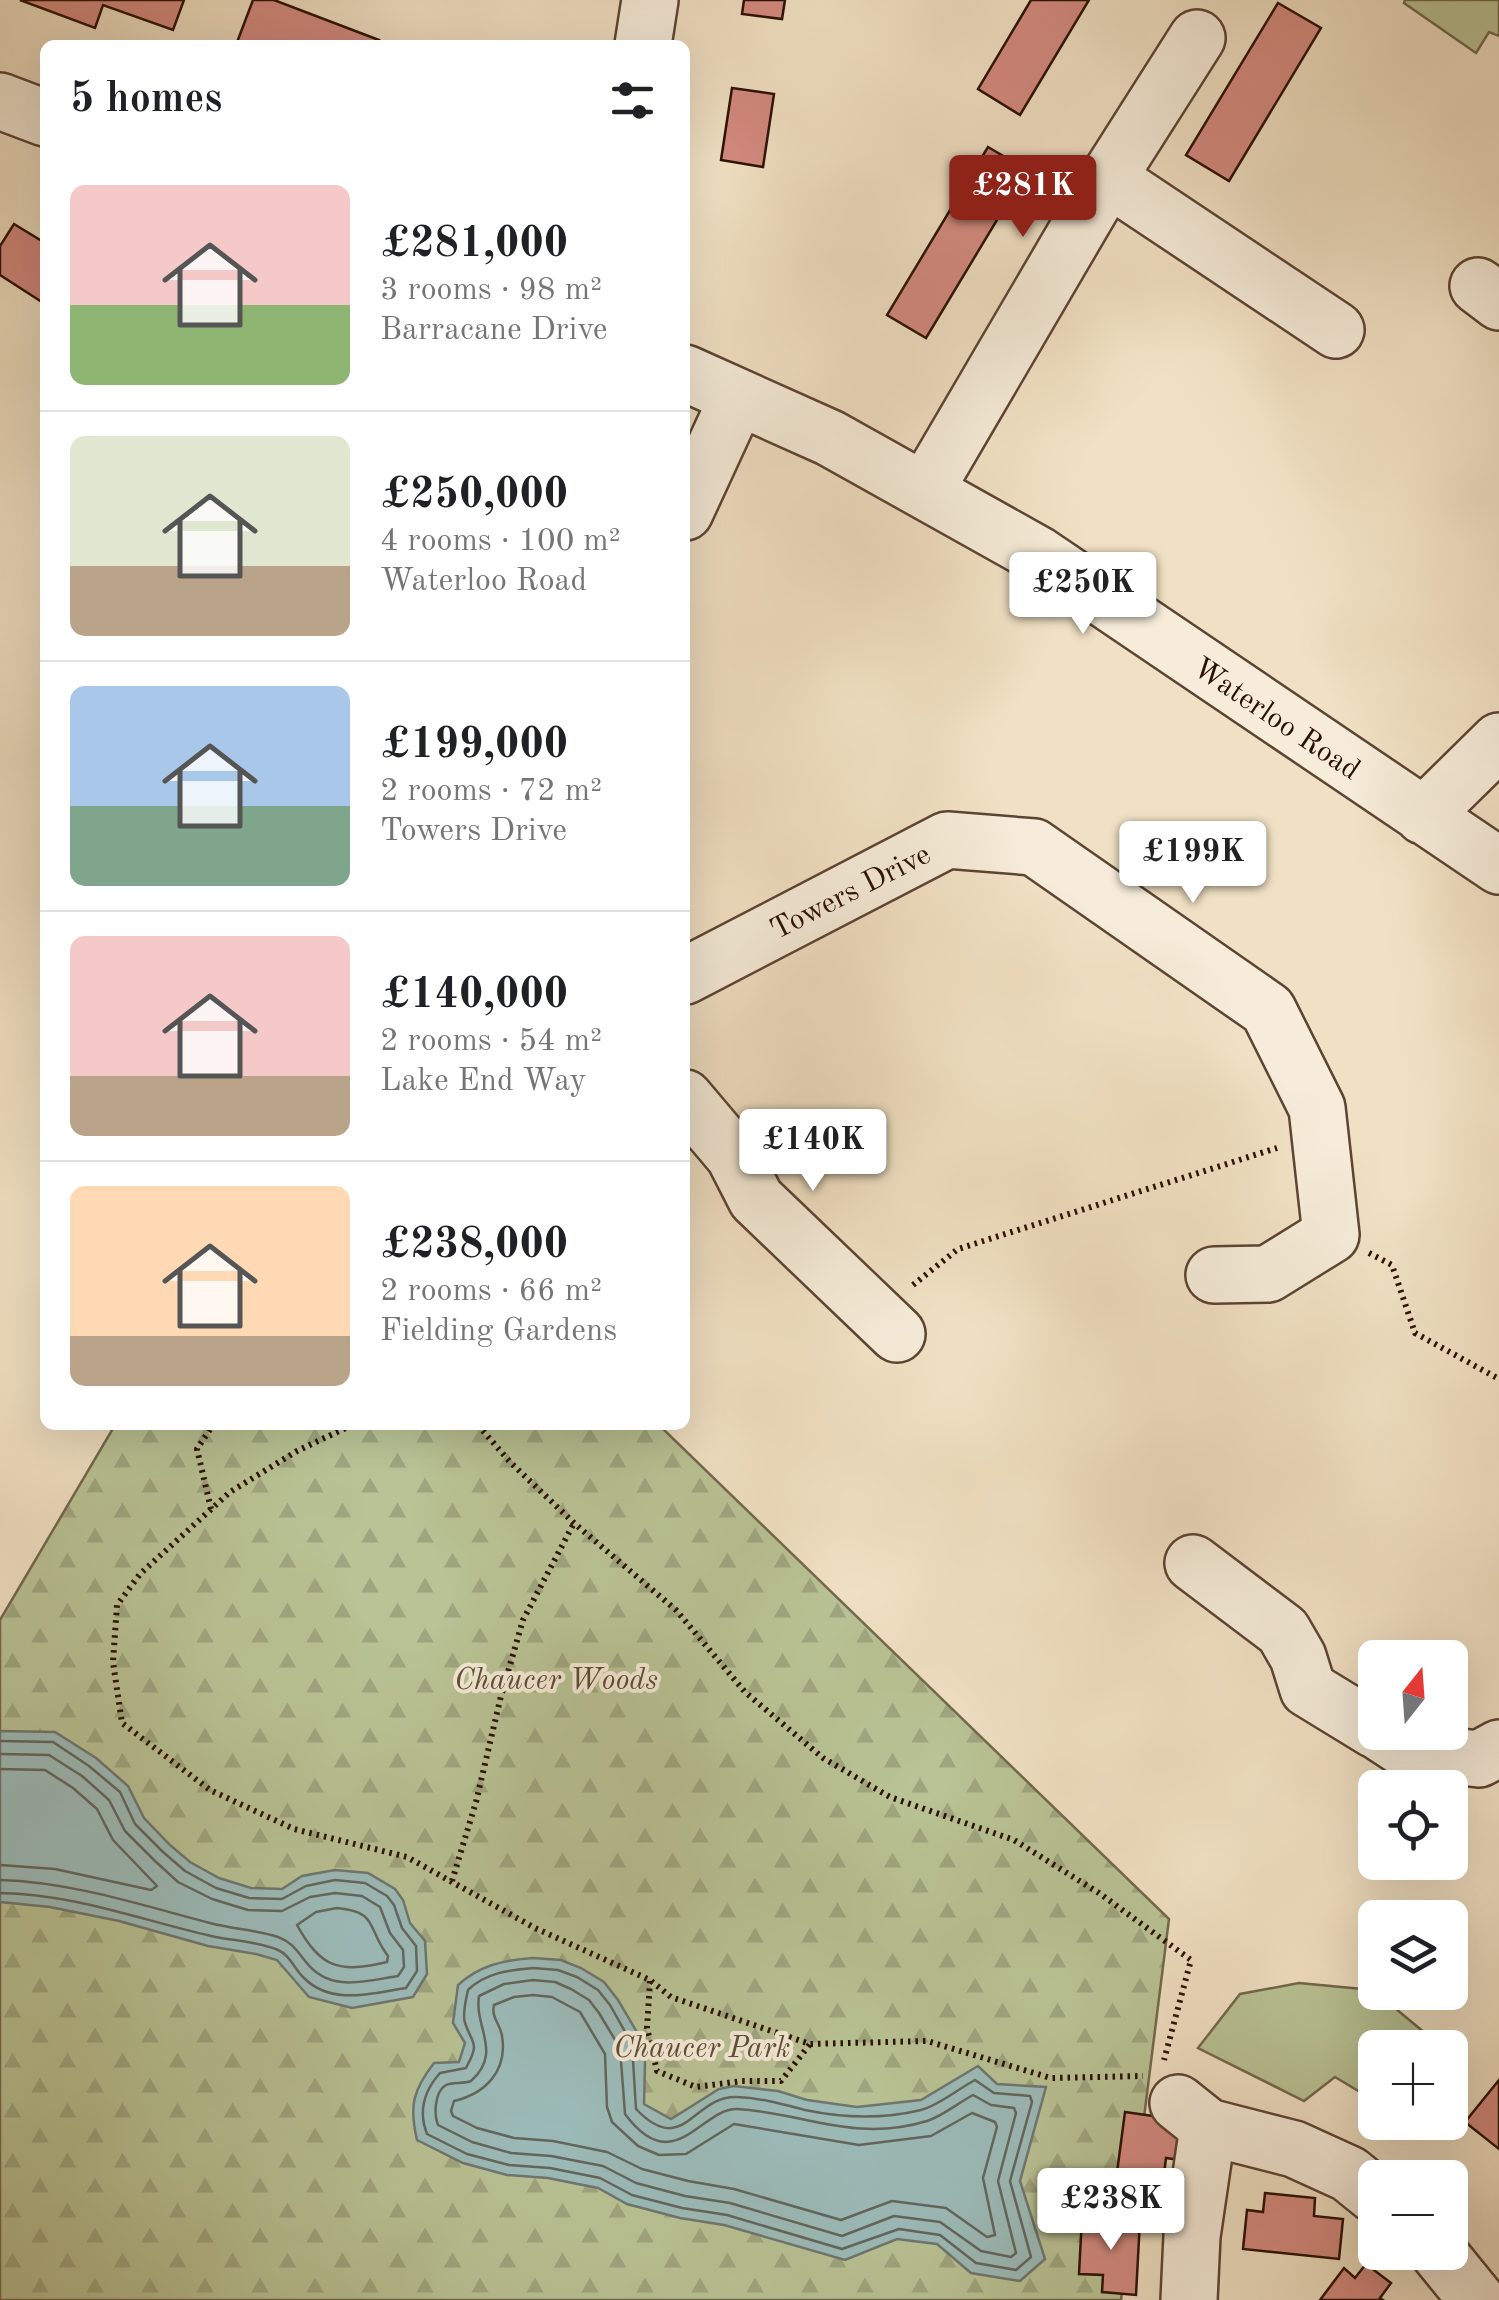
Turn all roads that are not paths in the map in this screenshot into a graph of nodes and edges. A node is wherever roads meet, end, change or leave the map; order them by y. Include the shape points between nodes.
1 (650, 0) edge
2 (1197, 38) dead end
3 (644, 40) edge
4 (0, 101) edge
5 (40, 116) edge
6 (1108, 178) junction
7 (1336, 330) dead end
8 (690, 376) edge
9 (738, 397) junction
10 (926, 490) junction
11 (690, 501) edge
12 (1499, 741) edge
13 (1423, 816) junction
14 (1499, 866) edge
15 (690, 973) edge
16 (690, 1104) edge
17 (1214, 1275) dead end
18 (887, 1324) road end
19 (1193, 1563) dead end
20 (1358, 1719) edge
21 (1499, 1748) edge
22 (1406, 1750) edge
23 (1358, 2181) edge
24 (1453, 2270) edge
25 (1189, 2300) edge
26 (1477, 2300) edge

1 - 3 street
2 - 6 street
4 - 5 street
6 - 7 street
6 - 10 street
8 - 9 street, Waterloo Road
9 - 10 street, Waterloo Road
9 - 11 street
10 - 13 street, Waterloo Road via 1039,555
12 - 13 street
13 - 14 street, Waterloo Road
15 - 17 street, Towers Drive via 947,840 1034,848 1268,1010 1316,1108 1331,1235 1268,1274
16 - 18 street via 734,1156 756,1198
19 - 20 street via 1283,1631 1308,1688
21 - 22 street via 1479,1759
23 - 25 street via 1294,2148 1193,2115
24 - 26 street

